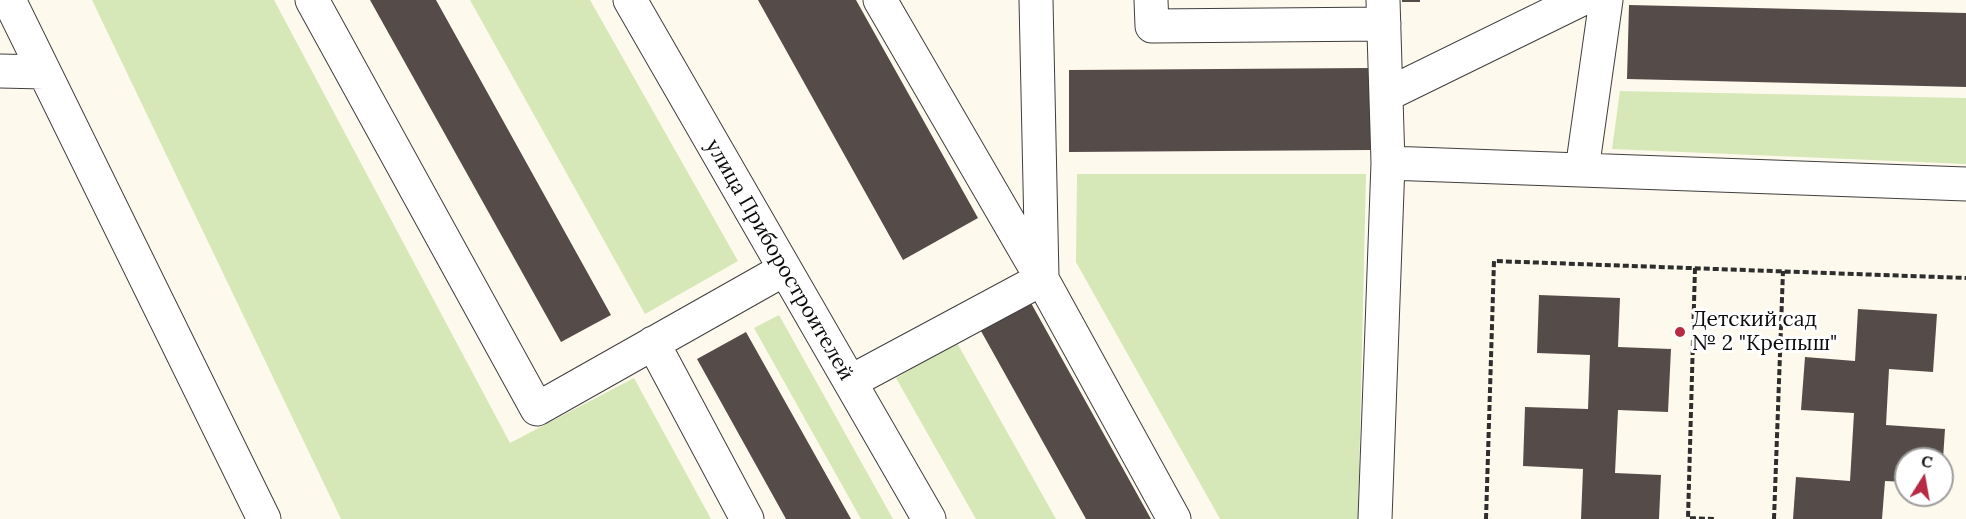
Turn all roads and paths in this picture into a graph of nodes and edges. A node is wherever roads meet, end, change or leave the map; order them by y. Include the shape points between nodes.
1 (9, 0) edge
2 (312, 0) edge
3 (630, 0) edge
4 (880, 0) edge
5 (1036, 0) edge
6 (1152, 0) edge
7 (1580, 0) edge
8 (1606, 0) edge
9 (1384, 12) edge
10 (0, 70) edge
11 (44, 72) junction
12 (1386, 95) junction
13 (1388, 163) junction
14 (1581, 170) junction
15 (1966, 184) edge
16 (785, 268) junction
17 (1695, 268) junction
18 (1783, 271) junction
19 (1966, 278) edge
20 (1042, 279) junction
21 (653, 343) junction
22 (850, 382) junction
23 (264, 519) edge
24 (747, 519) edge
25 (929, 519) edge
26 (1174, 519) edge
27 (1376, 519) edge
28 (1486, 519) edge
29 (1714, 519) edge
30 (1774, 519) edge

1 - 11 street
2 - 21 street via 537,409
3 - 16 street, улица Приборостроителей
4 - 20 street
5 - 20 street
6 - 9 street via 1152,26
7 - 12 street
8 - 14 street
9 - 12 street
10 - 11 street
11 - 23 street
12 - 13 street
13 - 14 street
13 - 27 street
14 - 15 street
16 - 21 street
16 - 22 street, улица Приборостроителей
17 - 18 path
17 - 28 path via 1494,261
17 - 29 path via 1688,518
18 - 19 path
18 - 30 path
20 - 22 street
20 - 26 street
21 - 24 street
22 - 25 street, улица Приборостроителей

